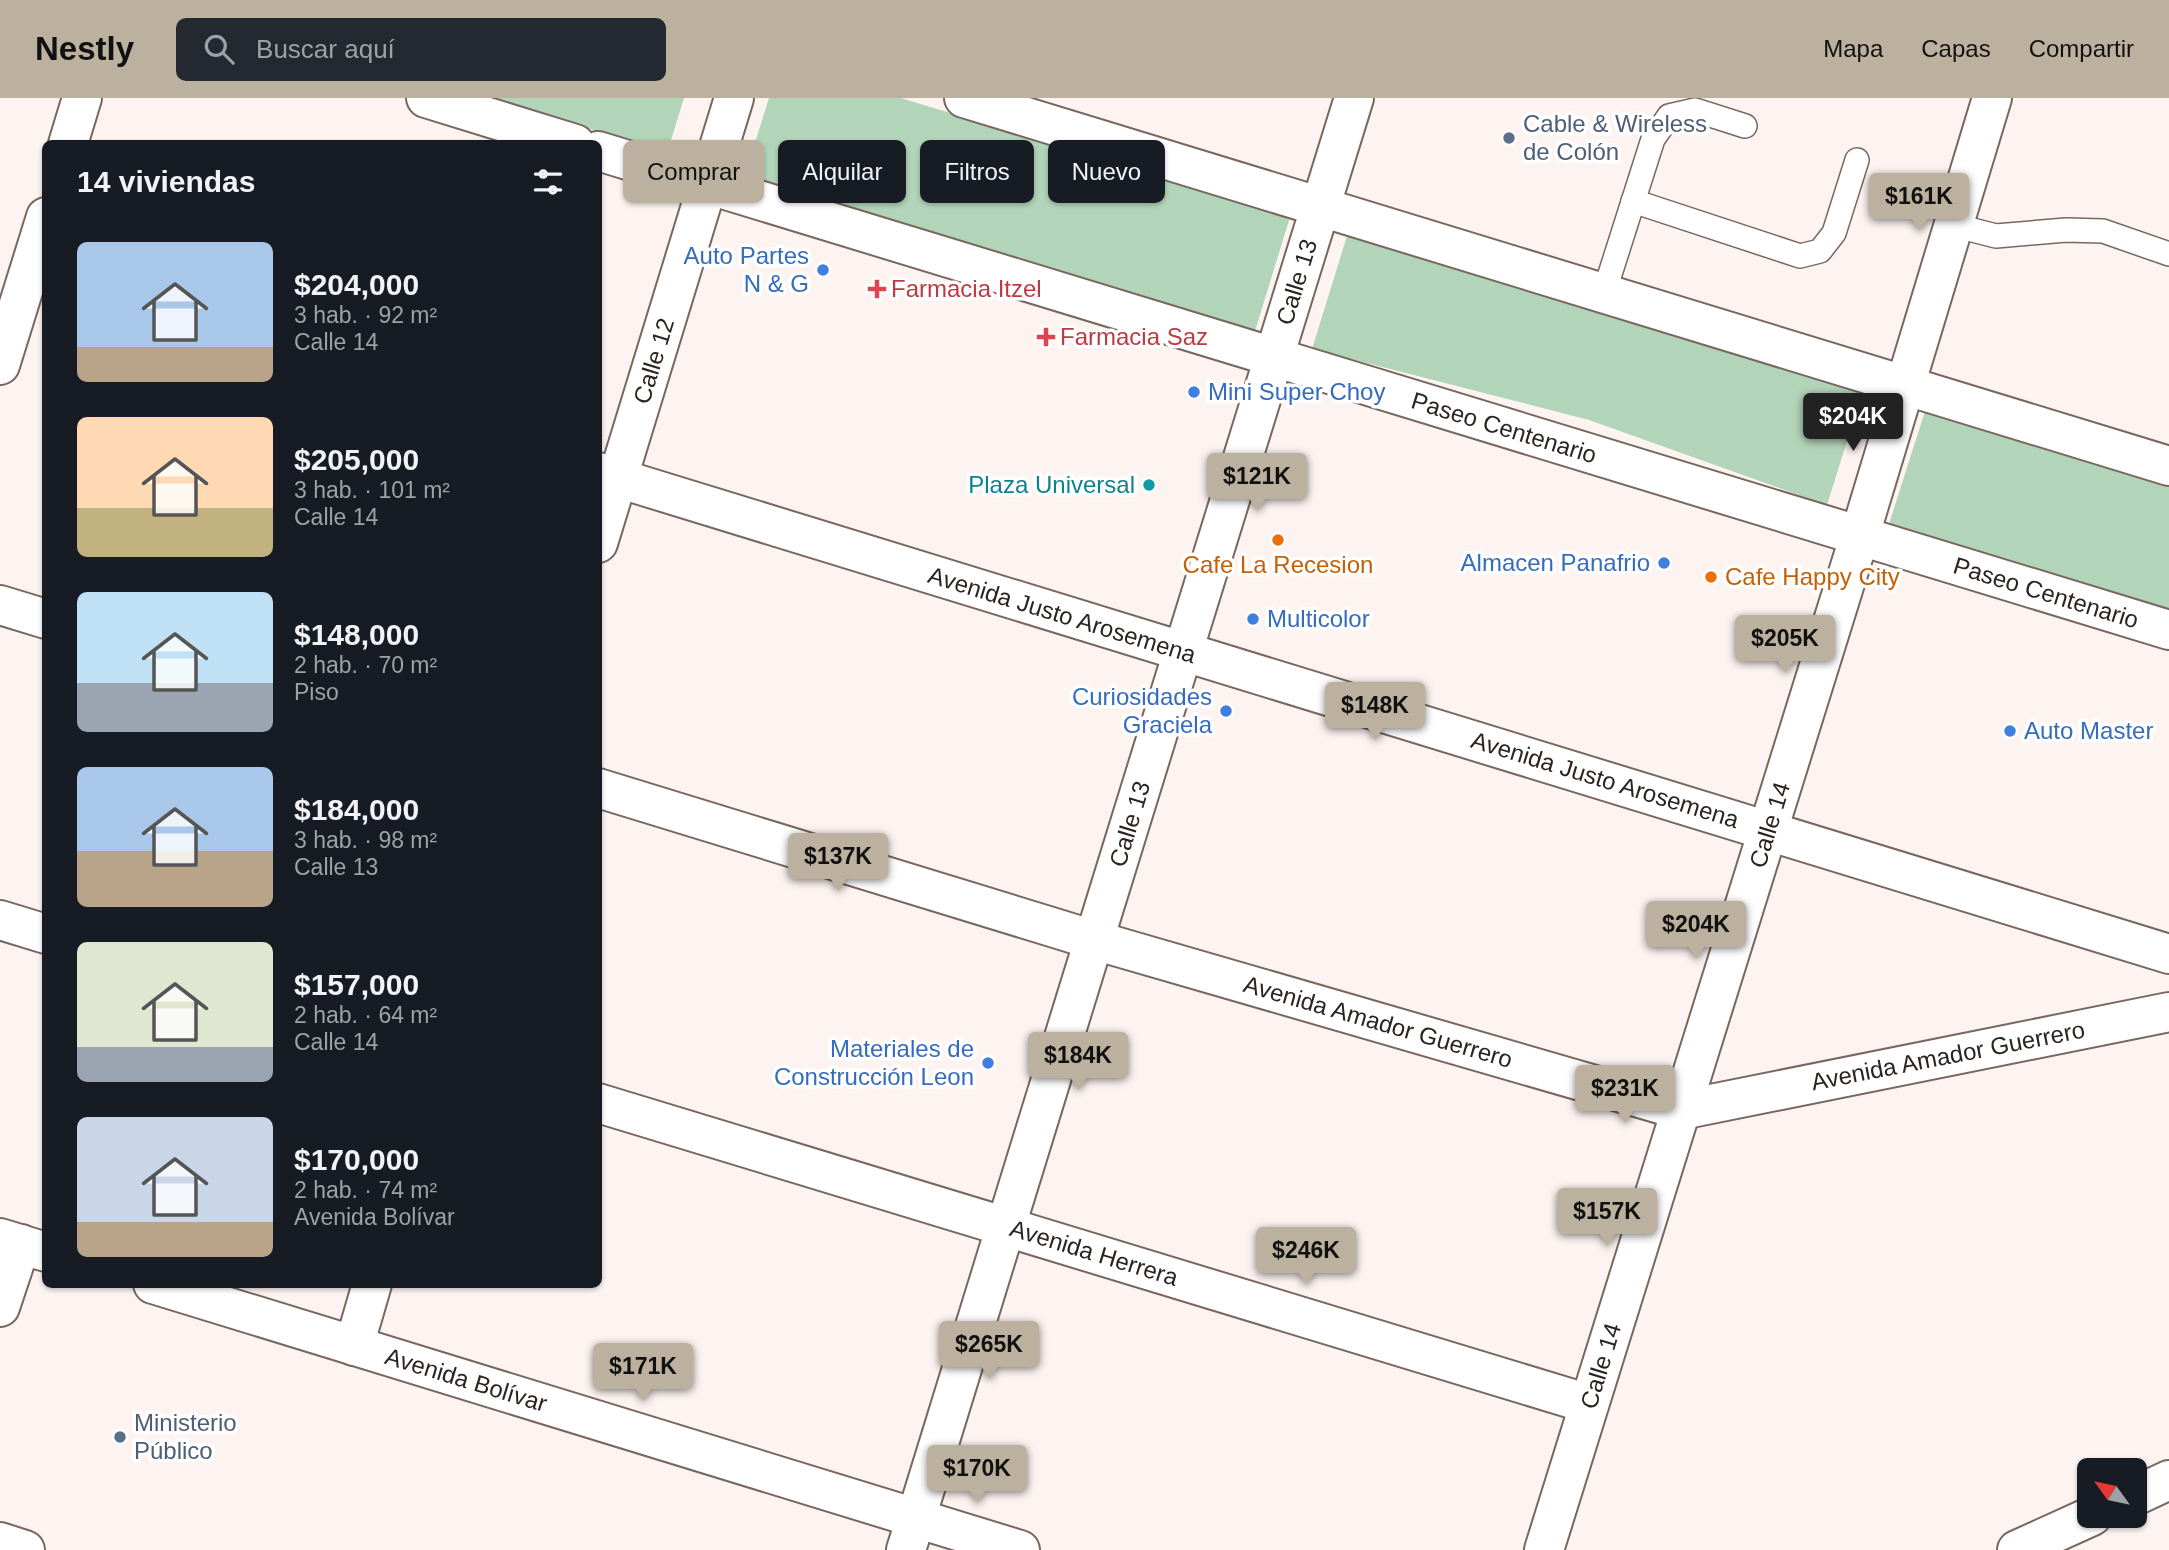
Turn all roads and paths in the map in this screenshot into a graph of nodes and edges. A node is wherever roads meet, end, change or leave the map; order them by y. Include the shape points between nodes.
1 (82, 98) edge
2 (426, 98) edge
3 (734, 98) edge
4 (964, 98) edge
5 (1354, 98) edge
6 (1990, 99) edge
7 (1745, 126) dead end
8 (69, 140) edge
9 (562, 140) edge
10 (721, 140) edge
11 (602, 151) edge
12 (623, 158) edge
13 (1857, 160) dead end
14 (764, 201) edge
15 (1633, 201) junction
16 (701, 203) edge
17 (1320, 207) junction
18 (1953, 225) junction
19 (42, 230) edge
20 (2169, 254) edge
21 (1604, 293) junction
22 (22, 294) edge
23 (1274, 356) junction
24 (0, 365) edge
25 (1904, 385) junction
26 (2169, 466) edge
27 (608, 475) edge
28 (602, 516) edge
29 (1859, 538) junction
30 (0, 605) edge
31 (42, 618) edge
32 (2169, 630) edge
33 (1182, 652) junction
34 (602, 789) edge
35 (1769, 830) junction
36 (0, 920) edge
37 (42, 933) edge
38 (1094, 940) junction
39 (2169, 954) edge
40 (2169, 1012) edge
41 (602, 1104) edge
42 (1681, 1110) junction
43 (1005, 1226) junction
44 (22, 1245) edge
45 (166, 1288) edge
46 (371, 1288) edge
47 (0, 1307) edge
48 (354, 1346) junction
49 (1589, 1404) junction
50 (2169, 1480) edge
51 (2147, 1490) edge
52 (2077, 1523) edge
53 (911, 1534) edge
54 (0, 1542) edge
55 (25, 1550) edge
56 (1020, 1550) edge
57 (1544, 1550) edge
58 (2017, 1550) edge

1 - 8 street
2 - 9 street
3 - 10 street, Calle 12
4 - 17 street
5 - 17 street, Calle 13
6 - 18 street, Calle 14
7 - 15 lane via 1695,110 1669,116 1653,139
11 - 12 street, Paseo Centenario
13 - 15 lane via 1833,233 1820,251 1800,256
14 - 23 street, Paseo Centenario
15 - 21 lane
16 - 27 street, Calle 12
17 - 21 street
17 - 23 street, Calle 13
18 - 20 lane via 1996,236 2103,231
18 - 25 street, Calle 14
19 - 22 street
21 - 25 street
22 - 24 street
23 - 29 street, Paseo Centenario
23 - 33 street, Calle 13
25 - 26 street
25 - 29 street, Calle 14
27 - 28 street, Calle 12
27 - 33 street, Avenida Justo Arosemena
29 - 32 street, Paseo Centenario
29 - 35 street, Calle 14
30 - 31 street
33 - 35 street, Avenida Justo Arosemena
33 - 38 street, Calle 13
34 - 38 street, Avenida Amador Guerrero
35 - 39 street, Avenida Justo Arosemena
35 - 42 street, Calle 14
36 - 37 street
38 - 42 street, Avenida Amador Guerrero
38 - 43 street, Calle 13
40 - 42 street, Avenida Amador Guerrero
41 - 43 street, Avenida Herrera
42 - 49 street, Calle 14
43 - 49 street, Avenida Herrera
43 - 53 street, Calle 13
44 - 47 street
45 - 48 street, Avenida Bolívar
46 - 48 street
48 - 53 street, Avenida Bolívar
49 - 57 street, Calle 14
50 - 51 street
52 - 58 street
53 - 56 street, Avenida Bolívar
54 - 55 street

